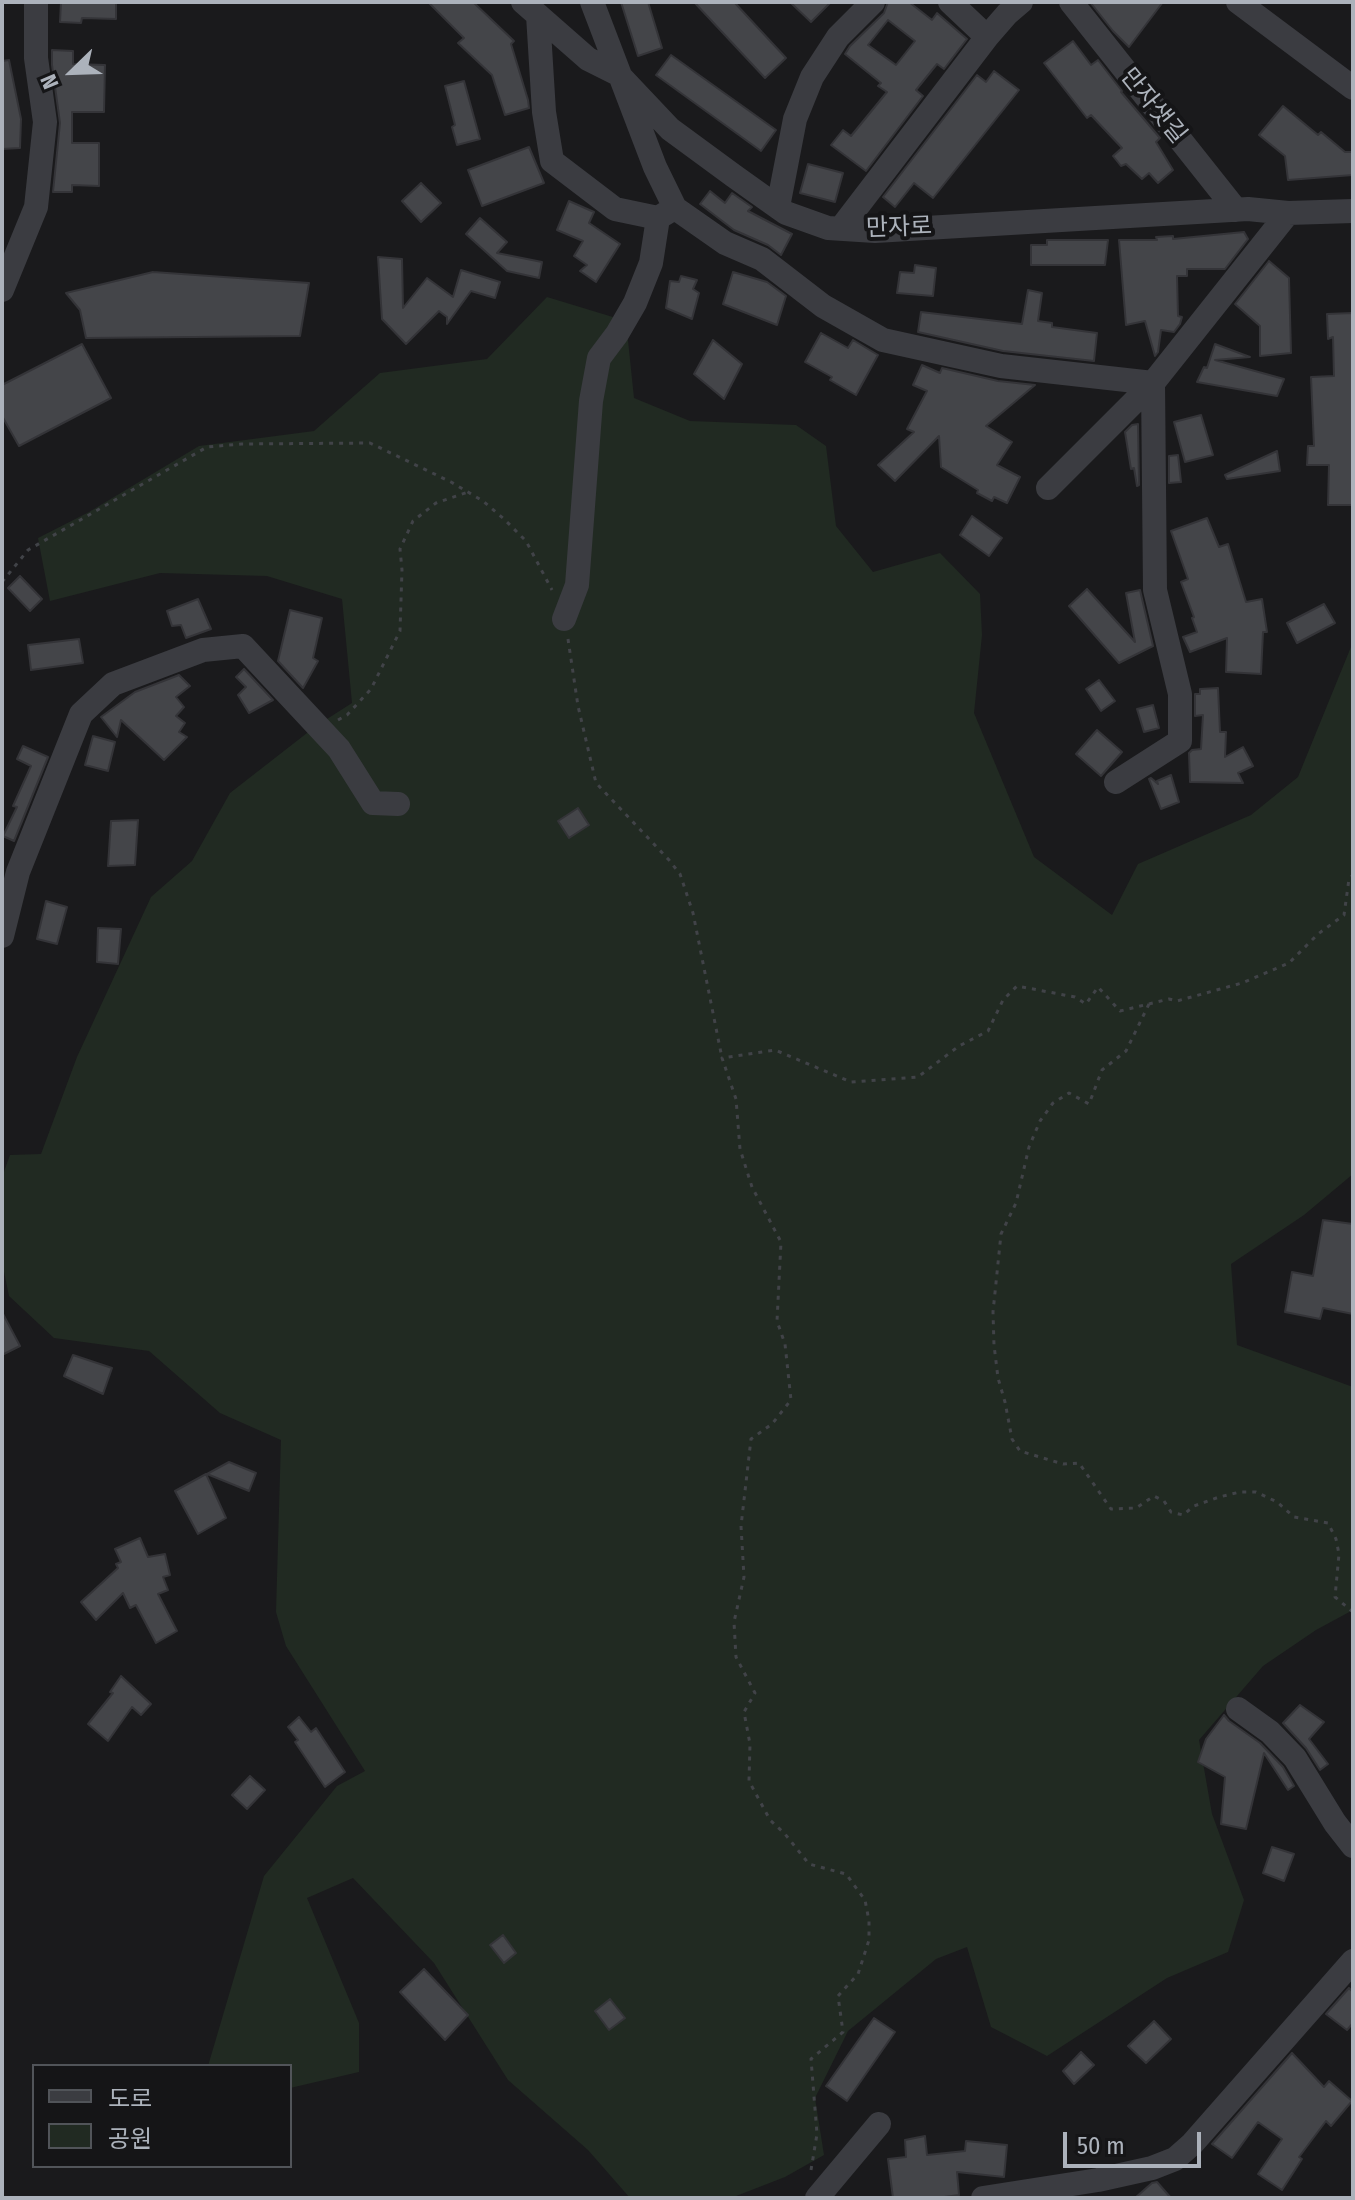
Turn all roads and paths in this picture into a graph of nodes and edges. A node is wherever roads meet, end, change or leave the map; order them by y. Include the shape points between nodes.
1 (36, 2) edge
2 (592, 2) edge
3 (873, 2) edge
4 (950, 2) edge
5 (1021, 2) edge
6 (1071, 2) edge
7 (1238, 2) edge
8 (530, 8) edge
9 (987, 37) junction
10 (618, 74) junction
11 (1353, 88) edge
12 (778, 207) junction
13 (1236, 210) junction
14 (1353, 211) edge
15 (667, 213) junction
16 (1288, 213) junction
17 (841, 228) junction
18 (2, 290) edge
19 (1153, 383) junction
20 (1048, 488) dead end
21 (468, 492) junction
22 (2, 582) edge
23 (564, 619) junction
24 (322, 730) junction
25 (1116, 782) dead end
26 (398, 804) dead end
27 (10, 868) edge
28 (1353, 875) edge
29 (2, 936) edge
30 (1149, 1004) junction
31 (722, 1058) junction
32 (1353, 1612) edge
33 (1238, 1709) dead end
34 (1353, 1846) edge
35 (1353, 1961) edge
36 (879, 2124) dead end
37 (811, 2171) dead end
38 (817, 2198) edge
39 (983, 2198) edge

1 - 18 street via 36,58 45,122 36,207
2 - 10 street
3 - 12 street via 838,37 812,77 795,119
4 - 9 street
5 - 9 street
6 - 13 street, 만자샛길
7 - 11 street
8 - 10 street, 만자로 via 588,59
8 - 15 street via 552,161 615,209
9 - 17 street
10 - 12 street, 만자로 via 670,129
10 - 15 street
12 - 17 street, 만자로 via 828,228
13 - 16 street, 만자로
13 - 17 street, 만자로 via 875,231
14 - 16 street, 만자로
15 - 19 street via 762,259 823,306 883,340 1001,366
15 - 23 street via 635,303 599,358 577,585
16 - 19 street
19 - 20 street
19 - 25 street via 1155,590 1180,694 1180,741
21 - 22 path via 370,443 207,447 28,550
21 - 23 path via 526,541
21 - 24 path via 436,503 413,521 400,549 400,631 371,689 347,715
23 - 31 path via 596,783 680,874
24 - 26 street via 373,803
24 - 27 street via 243,646 203,650 113,684 81,714
27 - 29 street
28 - 30 path via 1344,915 1289,963 1229,986
30 - 31 path via 1120,1011 1098,987 1086,1004 1017,986 1003,1000 988,1031 918,1077 851,1082 775,1050
30 - 32 path via 1126,1051 1102,1070 1089,1104 1069,1093 1040,1121 1016,1203 1001,1234 994,1345 1012,1439 1020,1451 1063,1464 1079,1463 1111,1509 1136,1508 1154,1496 1171,1512 1183,1515 1219,1497 1256,1492 1294,1517 1328,1523 1339,1554 1335,1597
31 - 37 path via 736,1099 740,1149 752,1187 781,1242 777,1321 791,1400 751,1439 742,1511 744,1577 734,1622 736,1657 755,1693 744,1712 749,1781 770,1820 809,1864 846,1874 865,1900 869,1921 858,1974 838,1996 843,2032 811,2059 817,2134
33 - 34 street via 1295,1758
35 - 39 street via 1175,2159 1098,2180
36 - 38 street

